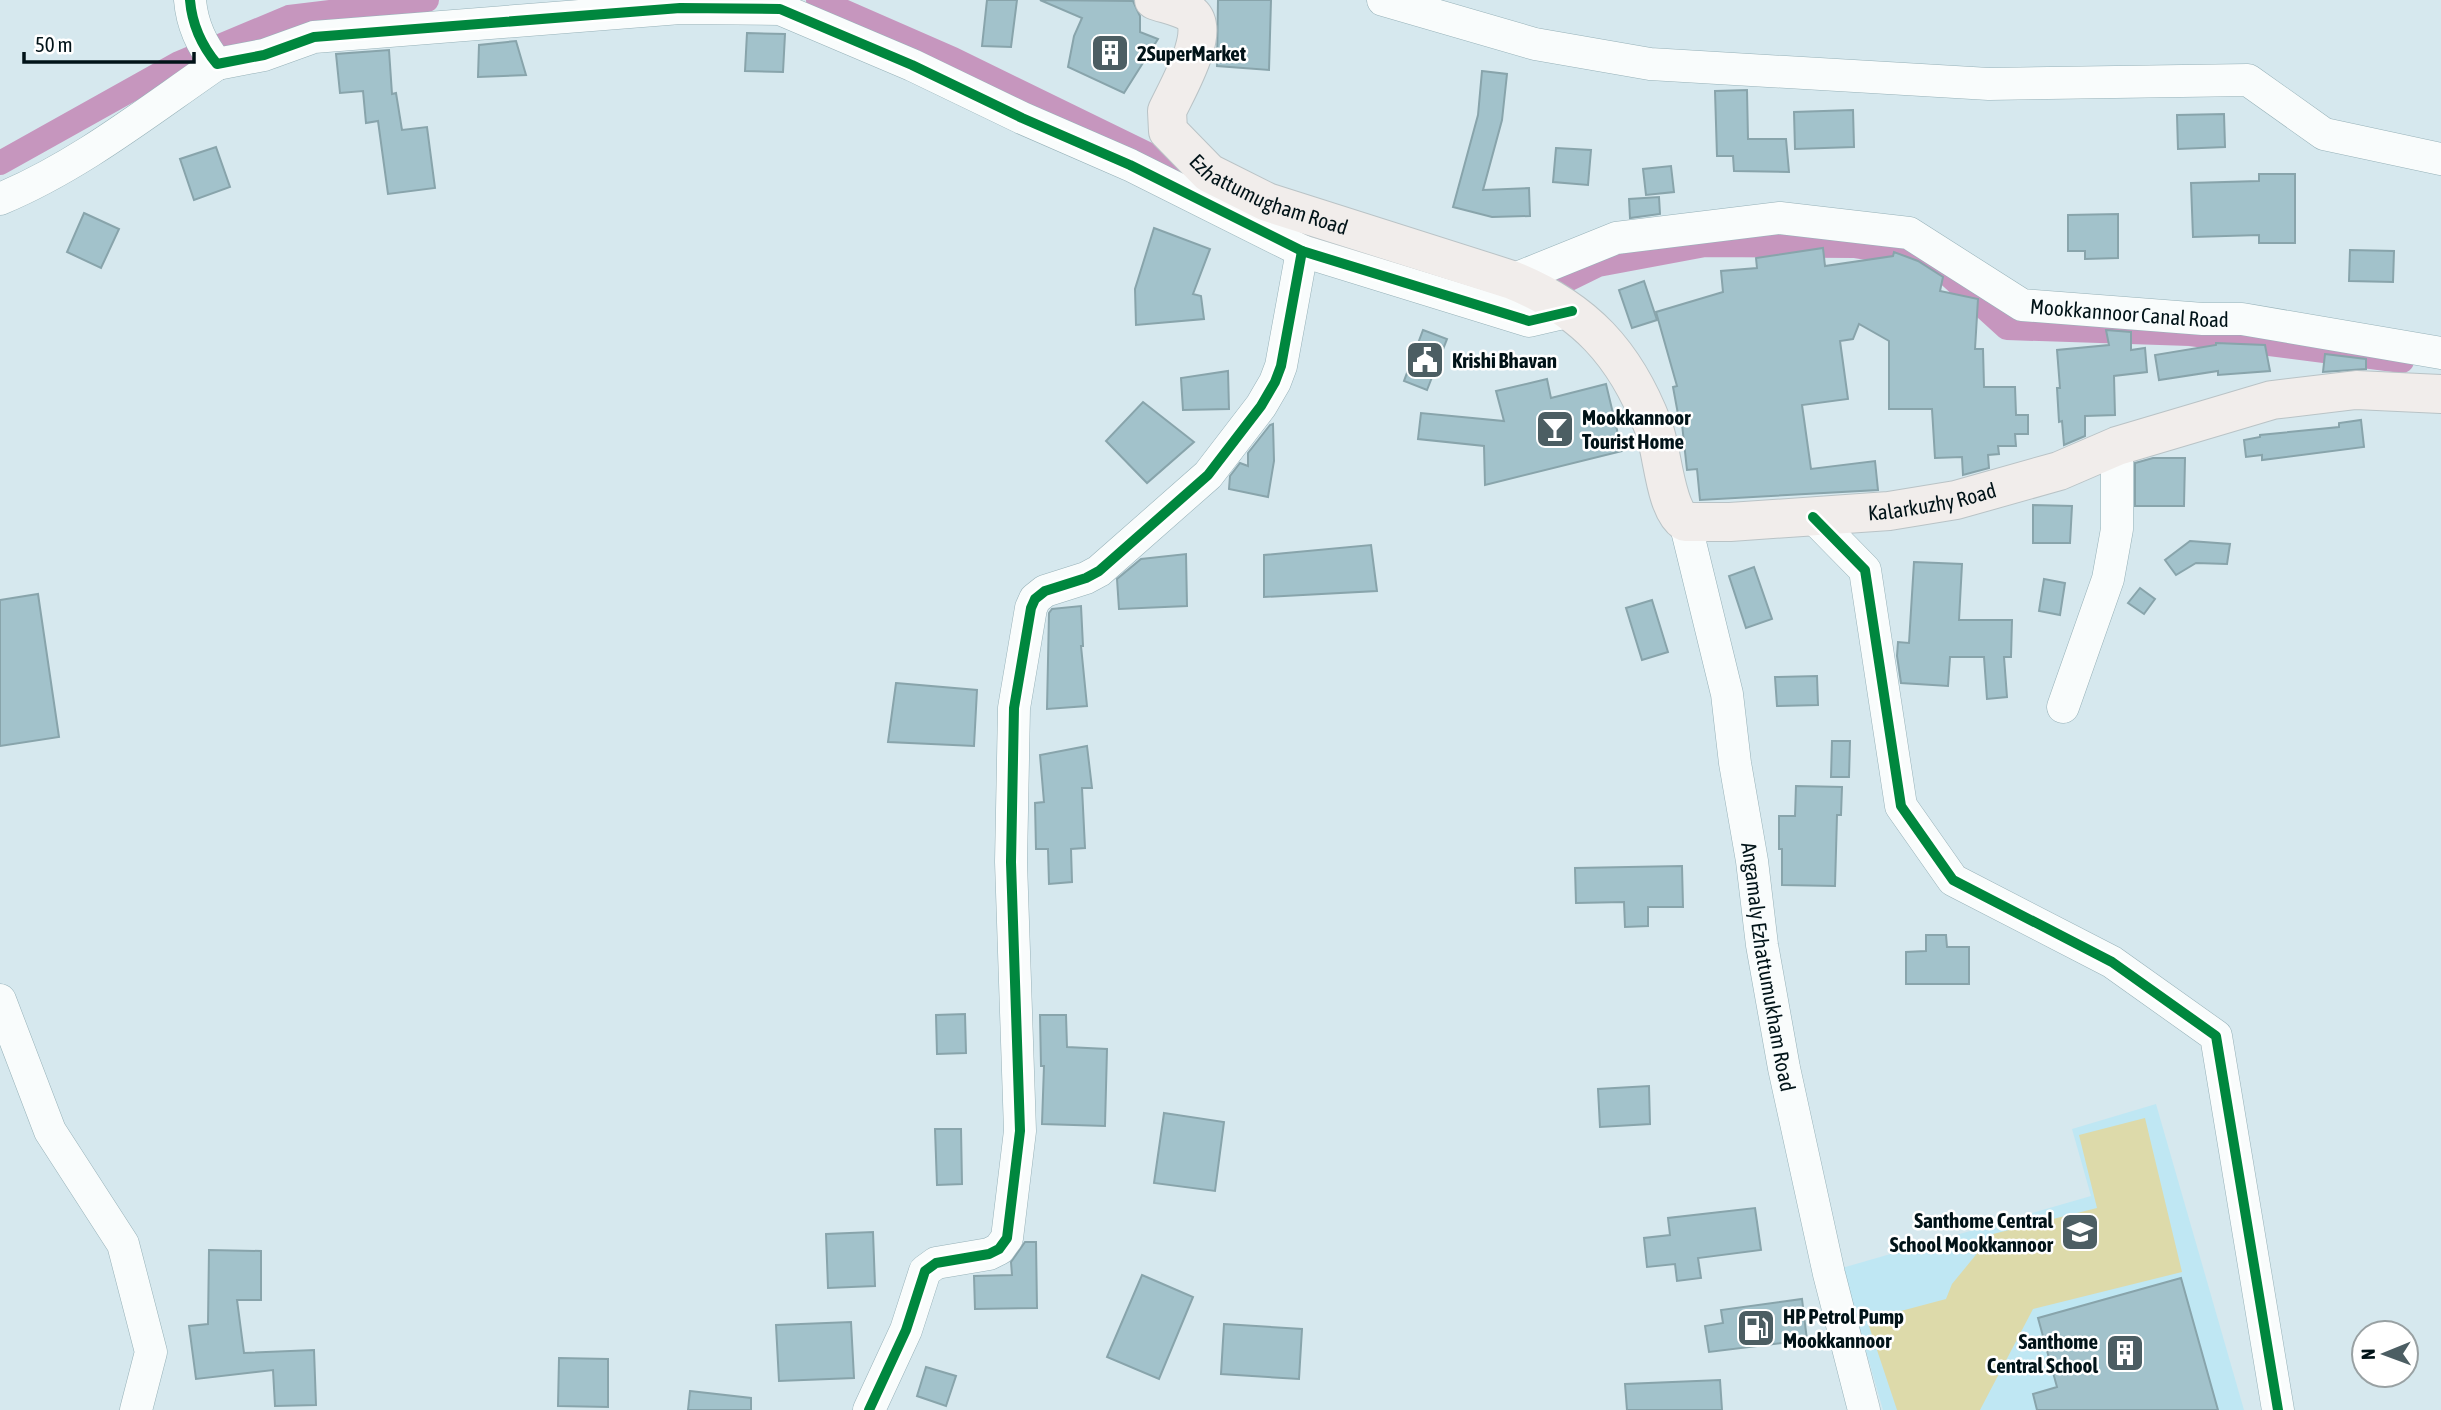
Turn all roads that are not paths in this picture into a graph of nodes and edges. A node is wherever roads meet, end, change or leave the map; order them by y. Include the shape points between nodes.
1 (191, 0) edge
2 (1154, 0) edge
3 (1383, 0) edge
4 (1192, 7) edge
5 (211, 56) junction
6 (2441, 159) edge
7 (0, 199) edge
8 (1302, 251) junction
9 (1542, 294) junction
10 (2441, 353) edge
11 (2441, 394) edge
12 (2117, 446) junction
13 (1813, 517) junction
14 (1685, 522) junction
15 (2063, 707) dead end
16 (0, 1000) edge
17 (136, 1410) edge
18 (869, 1410) edge
19 (1864, 1410) edge
20 (2278, 1410) edge

1 - 5 street via 191,12
2 - 4 main road, Ezhattumugham Road
3 - 6 street via 1535,44 1650,64 1989,84 2248,80 2324,134
4 - 9 main road, Ezhattumugham Road via 1199,26 1198,42 1166,121 1168,131 1209,173 1267,202
5 - 7 street via 73,163
5 - 8 street, Mookkannoor Canal Road via 264,55 314,37 680,8 780,9 1130,165
8 - 9 street, Mookkannoor Canal Road via 1529,321
8 - 18 street via 1282,366 1261,406 1208,475 1111,561 1086,578 1045,591 1031,608 1014,708 1012,862 1020,1131 1007,1238 989,1254 936,1263 925,1271 906,1330
9 - 10 street, Mookkannoor Canal Road via 1616,238 1780,218 1909,233 2022,305 2242,319
9 - 14 main road via 1608,344 1628,374 1654,427 1674,511
11 - 12 main road, Kalarkuzhy Road via 2356,390 2272,400
12 - 13 main road, Kalarkuzhy Road via 2059,471 1956,500
12 - 15 street via 2117,528 2110,568
13 - 14 main road, Kalarkuzhy Road
13 - 20 street via 1865,570 1901,806 1953,880 2112,962 2216,1036
14 - 19 street, Angamaly Ezhattumukham Road via 1727,694 1784,1068
16 - 17 street via 50,1130 123,1244 151,1352

